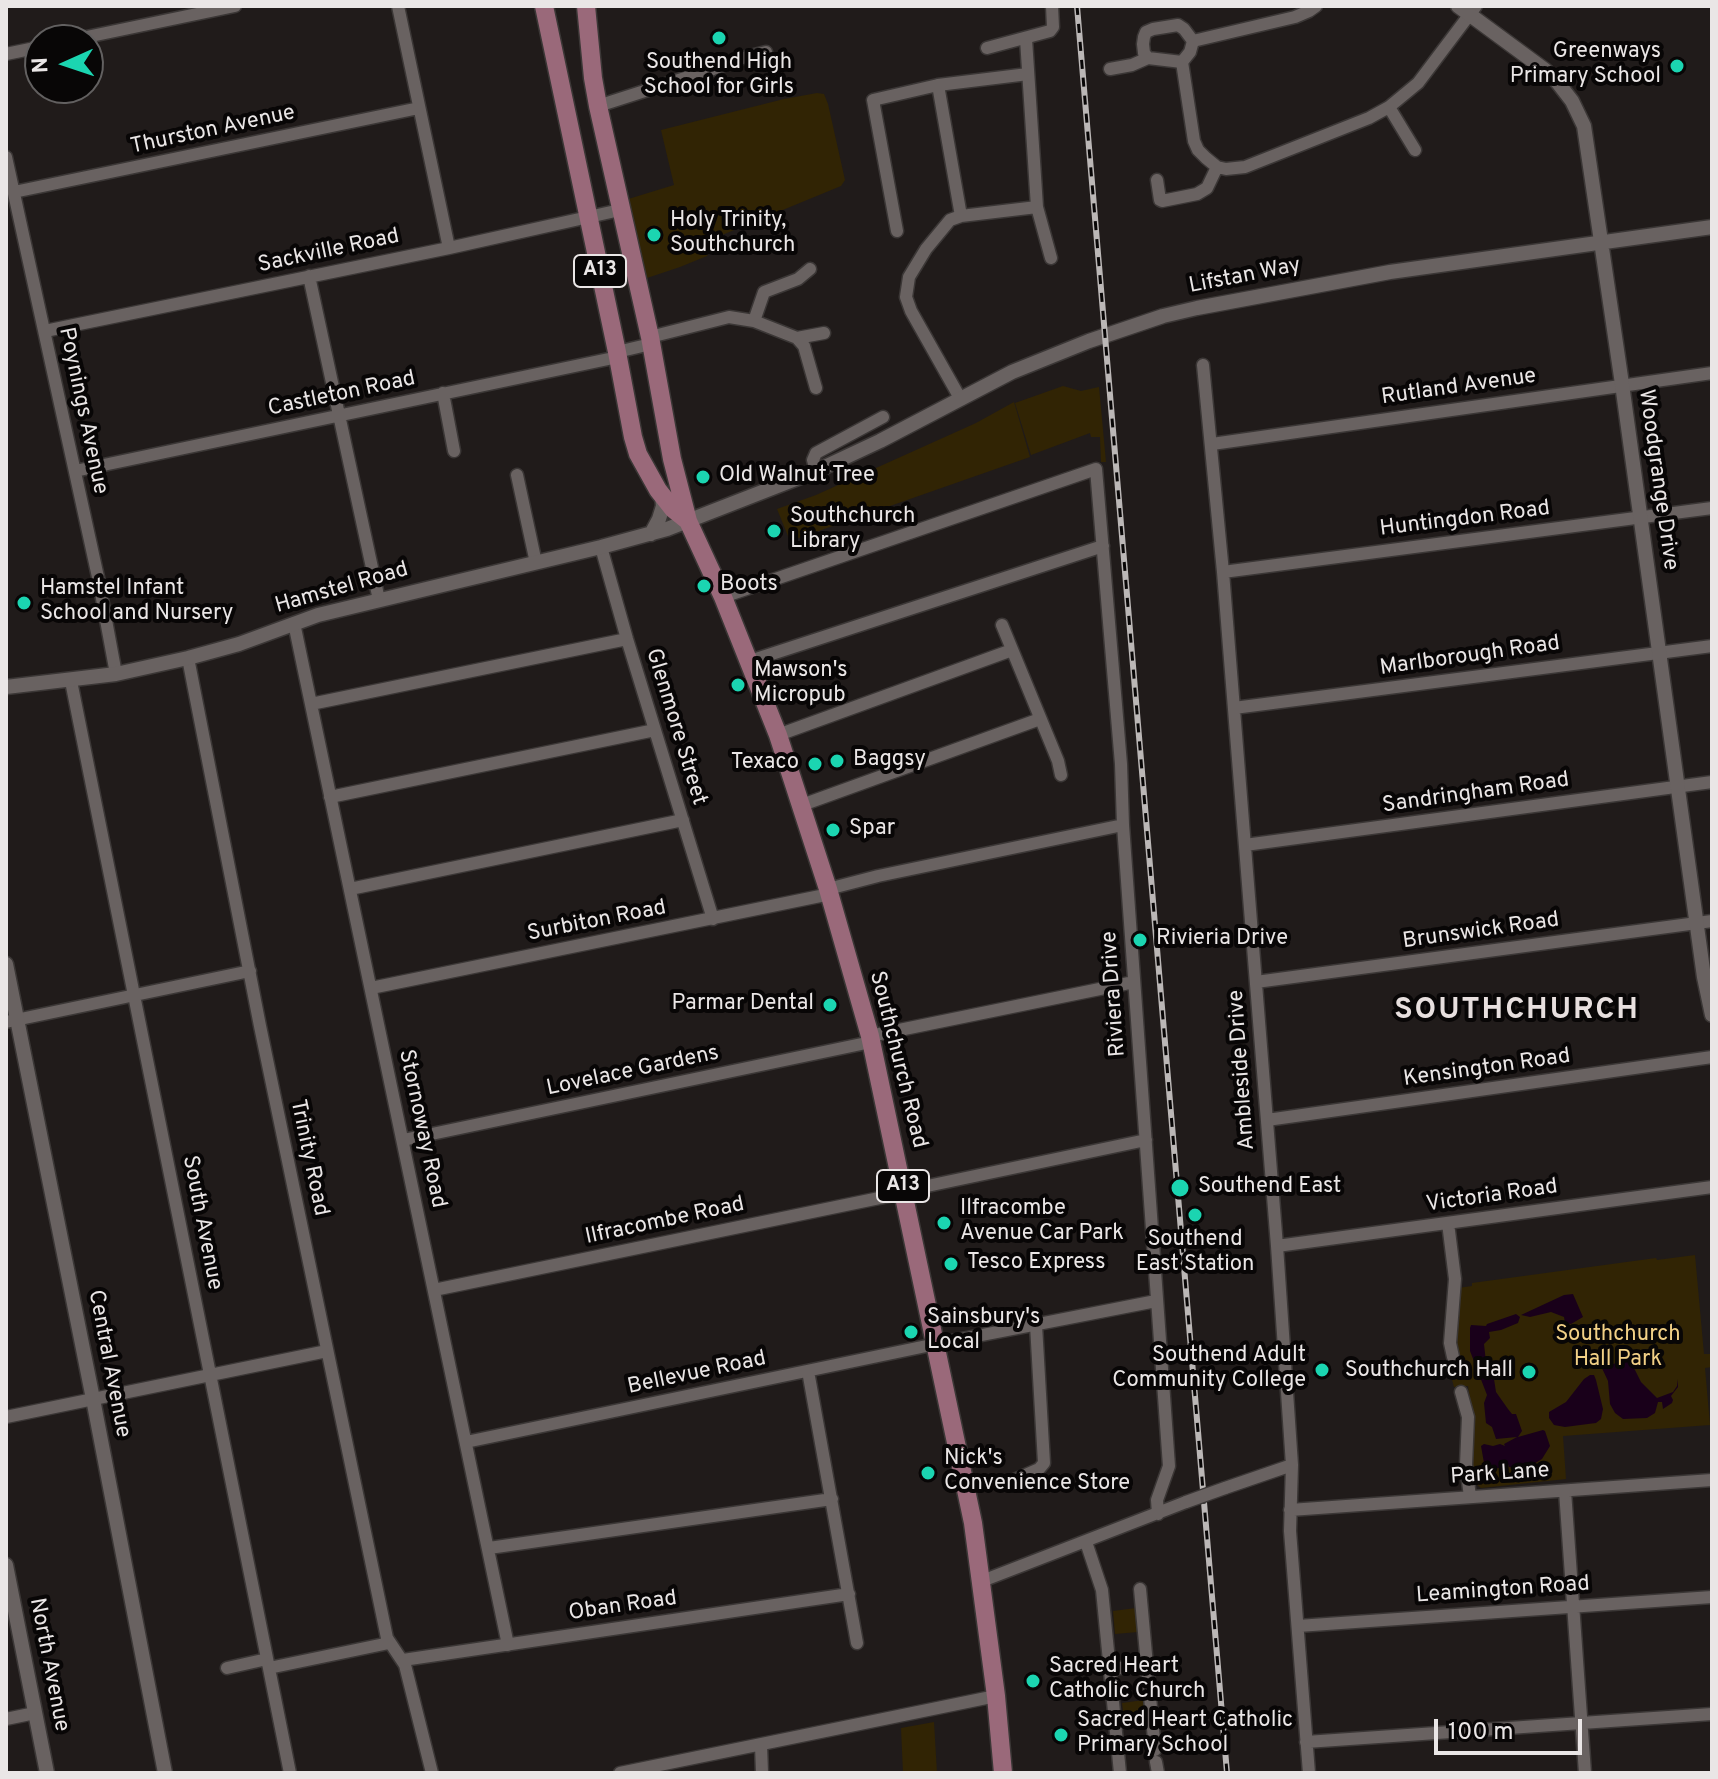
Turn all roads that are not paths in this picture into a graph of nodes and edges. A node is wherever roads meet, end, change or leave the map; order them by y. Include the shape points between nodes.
1 (235, 6) edge
2 (398, 6) edge
3 (544, 6) edge
4 (586, 6) edge
5 (1052, 6) edge
6 (1316, 6) edge
7 (1468, 9) edge
8 (104, 33) edge
9 (1026, 39) junction
10 (1193, 41) junction
11 (987, 48) dead end
12 (766, 52) dead end
13 (1148, 58) junction
14 (1182, 62) junction
15 (1110, 69) dead end
16 (1028, 74) junction
17 (938, 85) junction
18 (598, 106) junction
19 (1389, 107) junction
20 (419, 108) junction
21 (1415, 150) dead end
22 (6, 157) edge
23 (1217, 167) junction
24 (1157, 180) dead end
25 (14, 192) junction
26 (1037, 207) junction
27 (620, 210) junction
28 (961, 216) junction
29 (589, 218) junction
30 (1712, 227) edge
31 (897, 231) dead end
32 (1601, 243) junction
33 (449, 248) junction
34 (1051, 258) dead end
35 (810, 269) dead end
36 (309, 276) junction
37 (754, 321) junction
38 (45, 331) junction
39 (824, 333) dead end
40 (797, 338) junction
41 (650, 340) junction
42 (618, 354) junction
43 (1203, 365) dead end
44 (1712, 373) edge
45 (1622, 384) junction
46 (816, 388) dead end
47 (443, 393) junction
48 (960, 398) junction
49 (339, 417) junction
50 (883, 417) dead end
51 (1212, 444) junction
52 (454, 451) dead end
53 (75, 471) junction
54 (816, 471) junction
55 (517, 475) dead end
56 (662, 495) junction
57 (1712, 508) edge
58 (1640, 518) junction
59 (688, 521) junction
60 (651, 534) junction
61 (1103, 546) junction
62 (601, 547) junction
63 (536, 563) junction
64 (1223, 572) junction
65 (723, 597) junction
66 (379, 600) junction
67 (294, 623) junction
68 (1002, 625) dead end
69 (627, 639) junction
70 (1712, 646) edge
71 (1012, 650) junction
72 (1659, 652) junction
73 (188, 658) junction
74 (750, 661) junction
75 (116, 674) junction
76 (71, 681) junction
77 (6, 687) edge
78 (311, 704) junction
79 (1234, 708) junction
80 (1040, 719) junction
81 (655, 730) junction
82 (778, 735) junction
83 (1061, 775) dead end
84 (1712, 782) edge
85 (1678, 787) junction
86 (330, 797) junction
87 (802, 805) junction
88 (683, 820) junction
89 (1123, 825) junction
90 (1245, 845) junction
91 (350, 889) junction
92 (829, 892) junction
93 (713, 919) junction
94 (1704, 922) edge
95 (6, 964) edge
96 (250, 971) junction
97 (1134, 982) junction
98 (1256, 982) junction
99 (371, 988) junction
100 (135, 994) junction
101 (1712, 1015) edge
102 (11, 1020) edge
103 (870, 1039) junction
104 (1712, 1057) edge
105 (1267, 1120) junction
106 (403, 1140) junction
107 (1146, 1140) junction
108 (1712, 1187) edge
109 (904, 1192) junction
110 (1448, 1223) junction
111 (1277, 1246) junction
112 (434, 1290) junction
113 (1156, 1301) junction
114 (1036, 1325) junction
115 (936, 1344) junction
116 (327, 1351) junction
117 (1453, 1357) dead end
118 (808, 1371) junction
119 (211, 1374) junction
120 (1461, 1392) dead end
121 (93, 1399) junction
122 (6, 1417) edge
123 (466, 1442) junction
124 (1292, 1465) junction
125 (1712, 1480) edge
126 (1005, 1484) dead end
127 (1565, 1491) junction
128 (1470, 1497) junction
129 (832, 1499) junction
130 (1290, 1510) junction
131 (1158, 1514) junction
132 (1086, 1542) junction
133 (489, 1548) junction
134 (6, 1565) edge
135 (982, 1581) junction
136 (1140, 1589) dead end
137 (849, 1594) junction
138 (1712, 1597) edge
139 (1574, 1607) junction
140 (1298, 1626) junction
141 (389, 1643) junction
142 (857, 1643) dead end
143 (508, 1645) junction
144 (403, 1660) junction
145 (268, 1663) junction
146 (1147, 1665) junction
147 (227, 1668) dead end
148 (1110, 1669) junction
149 (996, 1696) junction
150 (35, 1713) junction
151 (1712, 1714) edge
152 (6, 1719) edge
153 (1582, 1724) junction
154 (1306, 1742) junction
155 (761, 1745) junction
156 (1156, 1762) edge
157 (47, 1773) edge
158 (165, 1773) edge
159 (290, 1773) edge
160 (432, 1773) edge
161 (620, 1773) edge
162 (762, 1773) edge
163 (1003, 1773) edge
164 (1120, 1773) edge
165 (1309, 1773) edge
166 (1585, 1773) edge

1 - 8 street
2 - 20 street
3 - 29 main road, A13
4 - 18 main road, A13
5 - 9 street via 1050,31
6 - 10 street via 1295,17
7 - 19 street via 1418,83
7 - 32 street, Woodgrange Drive via 1545,70 1572,101 1584,126
9 - 11 street
9 - 16 street
10 - 13 street via 1178,25 1153,29 1144,37
10 - 14 street
12 - 18 street
13 - 14 street
13 - 15 street
14 - 23 street via 1194,141
16 - 17 street
16 - 26 street
17 - 28 street
17 - 31 street via 873,100
18 - 27 main road, A13
19 - 21 street
19 - 23 street via 1245,167
20 - 25 street, Thurston Avenue
20 - 33 street
22 - 25 street, Poynings Avenue
23 - 24 street via 1207,188 1197,194 1162,201
25 - 38 street, Poynings Avenue
26 - 28 street
26 - 34 street
27 - 29 street, Sackville Road
27 - 41 main road, A13
28 - 48 street via 950,220 926,249 909,277 906,297
29 - 33 street, Sackville Road
29 - 42 main road, A13
30 - 32 street, Lifstan Way
32 - 45 street, Woodgrange Drive
32 - 48 street, Lifstan Way via 1390,272 1163,316 1012,372
33 - 36 street, Sackville Road
35 - 37 street via 764,292
36 - 38 street, Sackville Road
36 - 49 street
37 - 40 street
37 - 41 street, Castleton Road via 729,317
38 - 53 street, Poynings Avenue
39 - 40 street
40 - 46 street
41 - 42 street, Castleton Road
41 - 59 main road, A13
42 - 47 street, Castleton Road
42 - 56 main road, A13 via 638,454
43 - 51 street, Ambleside Drive
44 - 45 street, Rutland Avenue
45 - 51 street, Rutland Avenue
45 - 58 street, Woodgrange Drive
47 - 49 street, Castleton Road
47 - 52 street
48 - 54 street, Lifstan Way
49 - 53 street, Castleton Road
49 - 66 street
50 - 54 street via 816,453
51 - 64 street, Ambleside Drive
53 - 75 street, Poynings Avenue
54 - 59 street, Lifstan Way
55 - 63 street
56 - 59 main road, A13
56 - 60 street
57 - 58 street, Huntingdon Road
58 - 64 street, Huntingdon Road
58 - 72 street, Woodgrange Drive
59 - 60 street, Hamstel Road
59 - 65 main road, Southchurch Road / A13
60 - 62 street, Hamstel Road
61 - 65 street, Riviera Drive via 1096,469
61 - 74 street
61 - 89 street, Riviera Drive
62 - 63 street, Hamstel Road
62 - 69 street, Glenmore Street
63 - 66 street, Hamstel Road
64 - 79 street, Ambleside Drive
65 - 74 main road, Southchurch Road / A13
66 - 67 street, Hamstel Road
67 - 73 street, Hamstel Road
67 - 78 street, Stornoway Road
68 - 71 street
69 - 78 street
69 - 81 street, Glenmore Street
70 - 72 street, Marlborough Road
71 - 80 street
71 - 82 street
72 - 79 street, Marlborough Road
72 - 85 street, Woodgrange Drive
73 - 75 street, Hamstel Road
73 - 96 street, Trinity Road
74 - 82 main road, Southchurch Road / A13
75 - 76 street, Hamstel Road
76 - 77 street, Hamstel Road
76 - 100 street, South Avenue
78 - 86 street, Stornoway Road
79 - 90 street, Ambleside Drive
80 - 83 street
80 - 87 street
81 - 86 street
81 - 88 street, Glenmore Street
82 - 87 main road, Southchurch Road / A13
84 - 85 street, Sandringham Road
85 - 90 street, Sandringham Road
85 - 94 street, Woodgrange Drive
86 - 91 street, Stornoway Road
87 - 92 main road, Southchurch Road / A13
88 - 91 street
88 - 93 street, Glenmore Street
89 - 92 street, Surbiton Road via 878,876
89 - 97 street, Riviera Drive
90 - 98 street, Ambleside Drive
91 - 99 street, Stornoway Road
92 - 93 street, Surbiton Road
92 - 103 main road, Southchurch Road / A13
93 - 99 street, Surbiton Road
94 - 98 street, Brunswick Road
94 - 101 street, Woodgrange Drive via 1704,977
95 - 102 street, Central Avenue
96 - 100 street
96 - 116 street, Trinity Road
97 - 103 street, Lovelace Gardens
97 - 107 street, Riviera Drive
98 - 105 street, Ambleside Drive
99 - 106 street, Stornoway Road
100 - 102 street
100 - 119 street, South Avenue
102 - 121 street, Central Avenue
103 - 106 street, Lovelace Gardens
103 - 109 main road, Southchurch Road / A13
104 - 105 street, Kensington Road
105 - 111 street, Ambleside Drive
106 - 112 street, Stornoway Road
107 - 109 street, Ilfracombe Road
107 - 113 street, Riviera Drive
108 - 110 street, Victoria Road
109 - 112 street, Ilfracombe Road
109 - 115 main road, Southchurch Road / A13
110 - 111 street, Victoria Road
110 - 117 street via 1455,1279
111 - 124 street, Ambleside Drive
112 - 123 street, Stornoway Road
113 - 114 street, Bellevue Road
113 - 131 street, Riviera Drive via 1169,1466 1157,1500
114 - 115 street, Bellevue Road
114 - 126 street via 1044,1463
115 - 118 street, Bellevue Road
115 - 135 main road, Southchurch Road / A13
116 - 119 street
116 - 141 street, Trinity Road
118 - 123 street, Bellevue Road
118 - 129 street
119 - 121 street
119 - 145 street, South Avenue
120 - 128 street via 1468,1417
121 - 122 street
121 - 158 street, Central Avenue
123 - 133 street, Stornoway Road
124 - 130 street, Ambleside Drive
124 - 131 street, bridge
125 - 127 street, Park Lane
127 - 128 street, Park Lane
127 - 139 street
128 - 130 street, Park Lane
129 - 133 street
129 - 137 street
130 - 140 street, Ambleside Drive
131 - 132 street
132 - 135 street
132 - 148 street via 1102,1590
133 - 143 street, Stornoway Road
134 - 150 street, North Avenue
135 - 149 main road, Southchurch Road / A13
136 - 146 street
137 - 142 street
137 - 143 street, Oban Road
138 - 139 street, Leamington Road
139 - 140 street, Leamington Road
139 - 153 street
140 - 154 street, Ambleside Drive
141 - 144 street, Trinity Road
141 - 145 street
143 - 144 street, Oban Road
144 - 160 street
145 - 147 street
145 - 159 street, South Avenue
146 - 148 street
146 - 156 street
148 - 164 street
149 - 155 street
149 - 163 main road, Southchurch Road / A13
150 - 152 street
150 - 157 street, North Avenue
151 - 153 street
153 - 154 street
153 - 166 street
154 - 165 street, Ambleside Drive
155 - 161 street
155 - 162 street

